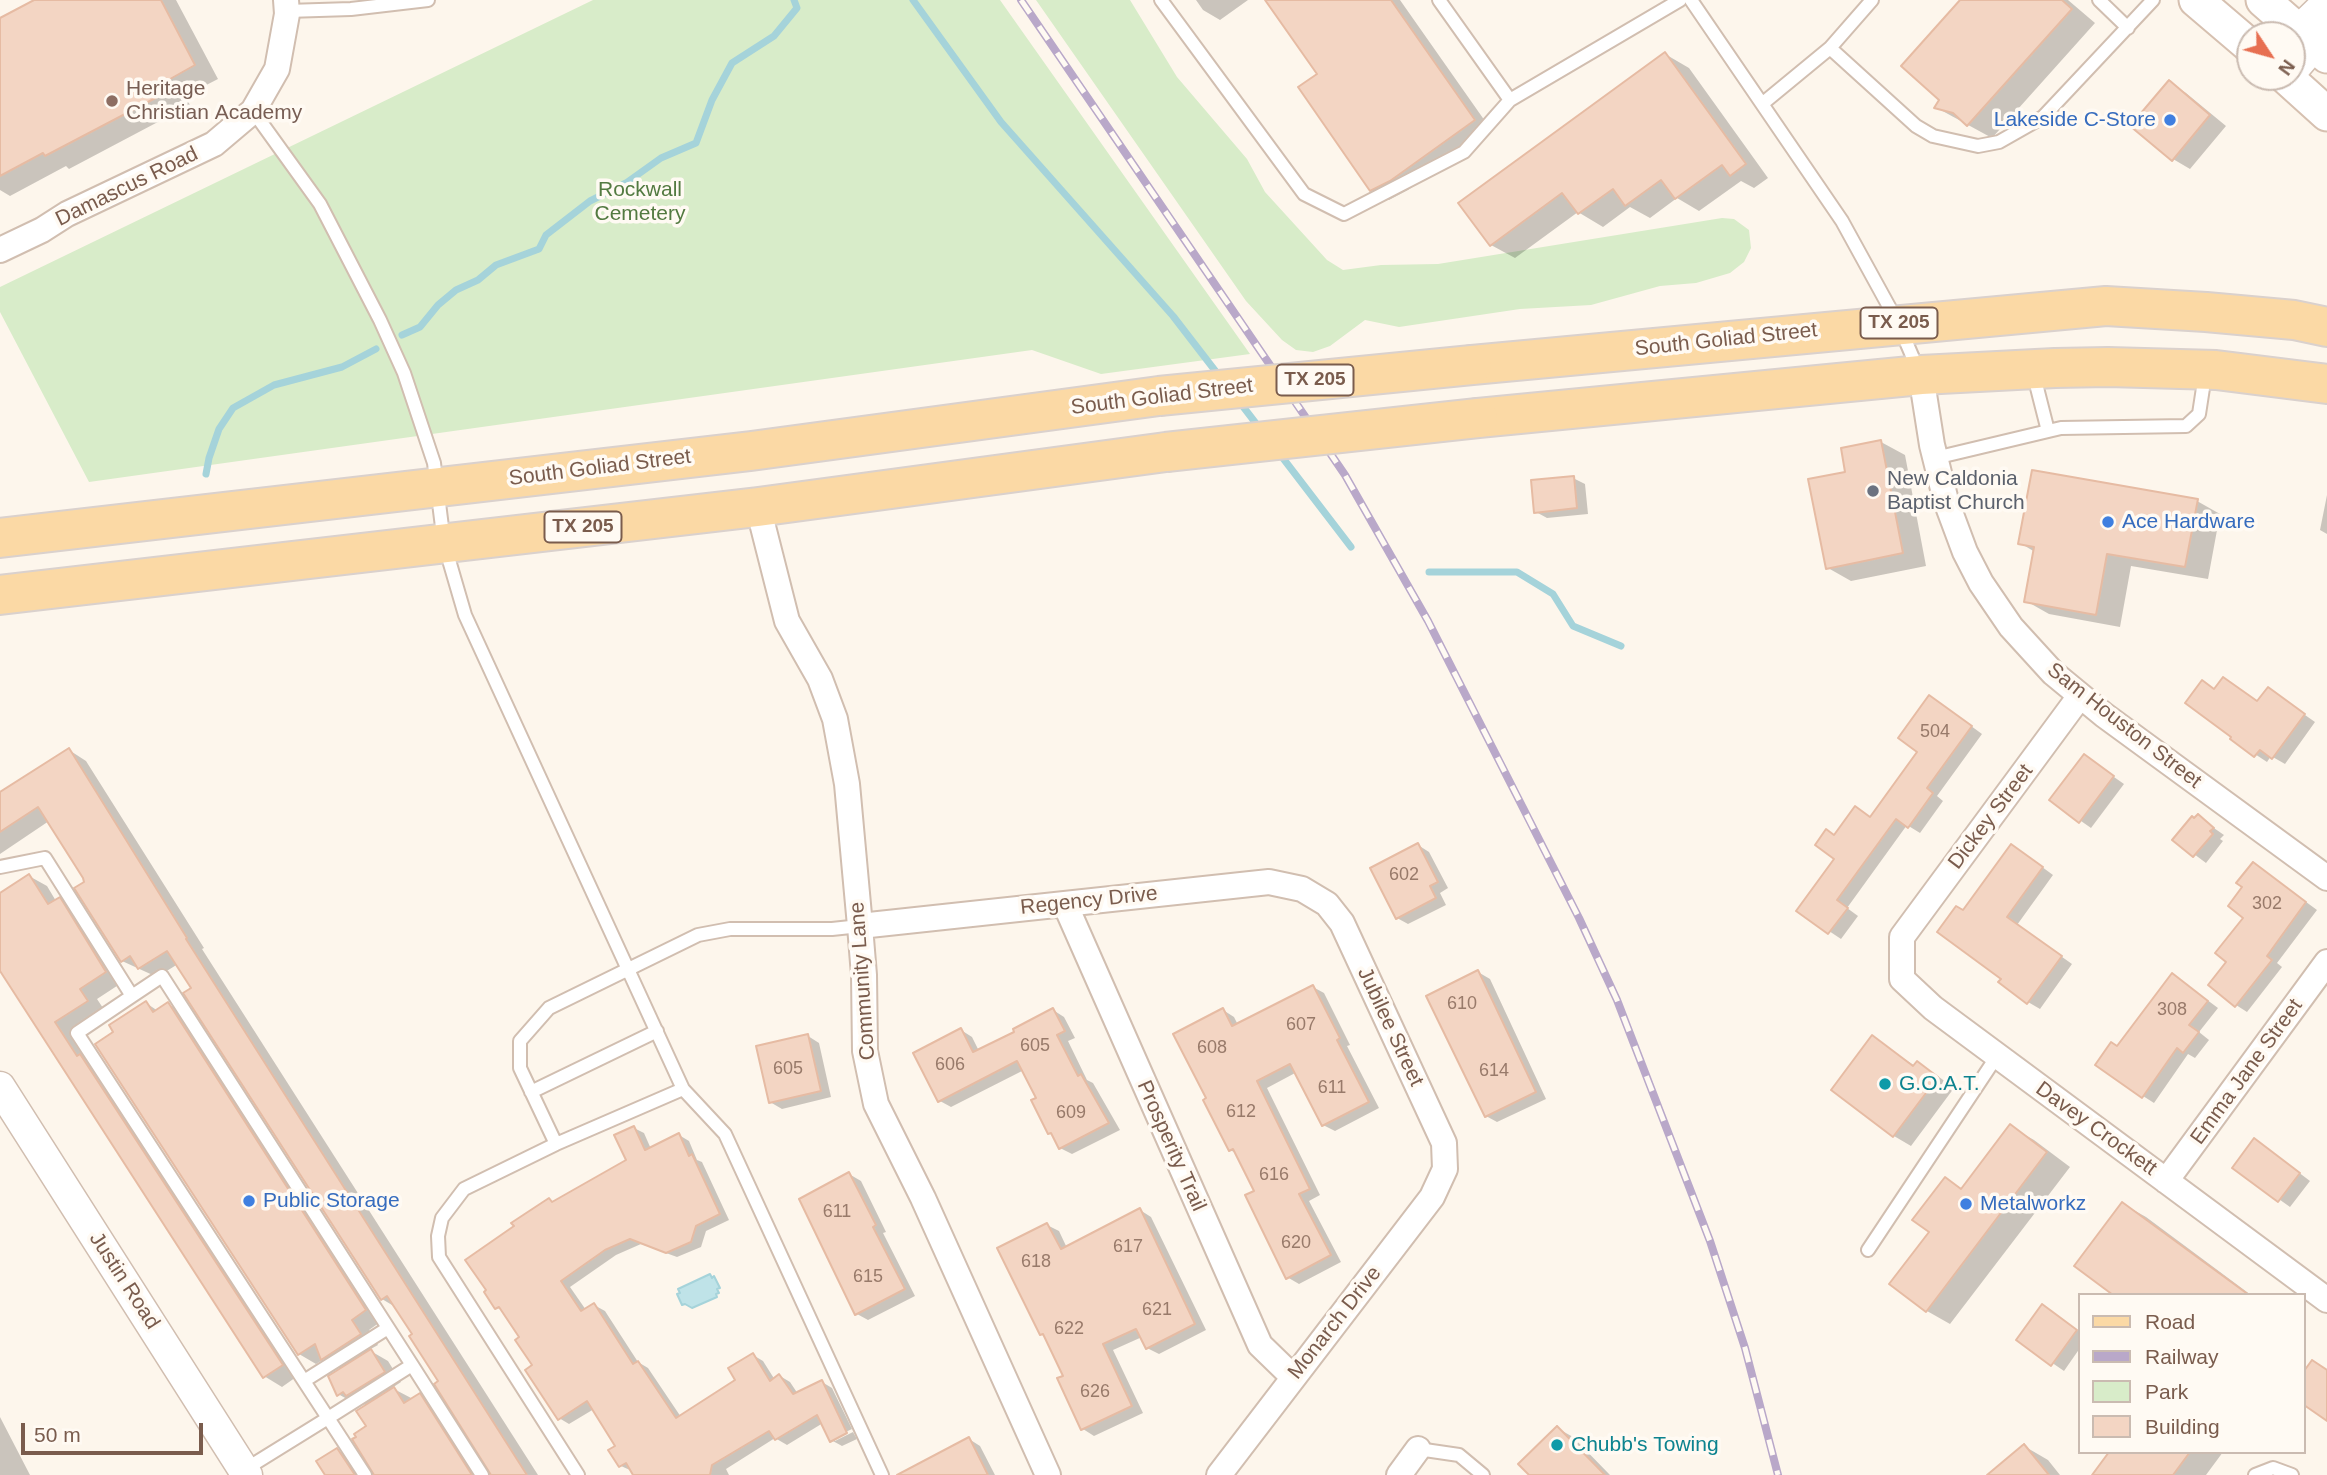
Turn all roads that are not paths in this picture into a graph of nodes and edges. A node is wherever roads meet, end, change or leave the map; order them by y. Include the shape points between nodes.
1 (428, 0) edge
2 (1161, 0) edge
3 (1439, 0) edge
4 (1680, 0) edge
5 (1691, 0) edge
6 (1872, 0) edge
7 (2099, 0) edge
8 (2154, 0) edge
9 (2196, 0) edge
10 (2263, 0) edge
11 (2327, 3) edge
12 (287, 6) edge
13 (2128, 28) junction
14 (2236, 34) edge
15 (2312, 40) edge
16 (1830, 48) junction
17 (2302, 91) edge
18 (1510, 100) junction
19 (1762, 104) junction
20 (253, 111) junction
21 (2327, 114) edge
22 (0, 250) edge
23 (1898, 323) junction
24 (2327, 327) edge
25 (2032, 369) junction
26 (2205, 370) junction
27 (1921, 376) junction
28 (2327, 384) edge
29 (2048, 431) junction
30 (1935, 458) junction
31 (438, 487) junction
32 (758, 507) junction
33 (0, 538) edge
34 (444, 543) junction
35 (0, 595) edge
36 (2080, 696) junction
37 (0, 867) edge
38 (2327, 878) edge
39 (1314, 896) joint
40 (1065, 904) junction
41 (860, 926) junction
42 (1902, 937) joint
43 (2327, 962) edge
44 (627, 968) junction
45 (132, 996) junction
46 (657, 1031) junction
47 (1997, 1056) junction
48 (0, 1087) edge
49 (683, 1088) junction
50 (531, 1092) junction
51 (556, 1144) junction
52 (1445, 1169) joint
53 (2166, 1181) junction
54 (1868, 1250) dead end
55 (2327, 1300) edge
56 (388, 1328) junction
57 (412, 1366) junction
58 (1293, 1377) junction
59 (304, 1381) junction
60 (328, 1418) junction
61 (1418, 1449) joint
62 (246, 1473) edge
63 (365, 1475) edge
64 (482, 1475) edge
65 (578, 1475) edge
66 (882, 1475) edge
67 (1048, 1475) edge
68 (1219, 1475) edge
69 (1399, 1475) edge
70 (1483, 1475) edge
71 (2255, 1475) edge
72 (2292, 1475) edge

1 - 12 lane via 351,9
2 - 18 lane via 1304,194 1344,214 1464,152
3 - 18 lane
4 - 18 lane
5 - 19 lane
6 - 16 lane
7 - 13 lane
8 - 13 lane
9 - 14 main road
10 - 15 main road
11 - 15 street
12 - 20 street, Damascus Road via 277,69
13 - 16 lane via 2043,117 1999,142 1979,146 1933,136 1916,126
16 - 19 lane
17 - 21 main road
19 - 23 lane via 1842,221
20 - 22 street, Damascus Road via 214,144
20 - 31 lane via 320,204 380,320 404,373
23 - 24 main road, South Goliad Street / TX 205 via 2106,306 2294,320
23 - 27 lane
23 - 31 main road, South Goliad Street / TX 205, bridge via 1159,396
25 - 26 main road, TX 205
25 - 27 main road, TX 205
25 - 29 lane
26 - 28 main road, TX 205
26 - 29 lane via 2199,414 2186,426
27 - 30 street, Sam Houston Street
27 - 32 main road, TX 205, bridge via 1166,452
29 - 30 lane
30 - 36 street, Sam Houston Street via 1965,552 1982,583 2018,635
31 - 33 main road, South Goliad Street / TX 205
31 - 34 lane
32 - 34 main road, TX 205
32 - 41 street, Community Lane via 787,621 820,679 835,719 847,783
34 - 35 main road, TX 205
34 - 44 lane via 465,615
36 - 38 street, Sam Houston Street
36 - 42 street, Dickey Street
37 - 45 lane via 45,858
39 - 40 street, Regency Drive via 1269,882
39 - 52 street, Jubilee Street via 1342,923 1444,1143
40 - 41 street, Regency Drive
40 - 58 street, Prosperity Trail via 1260,1345
41 - 44 lane via 698,934
41 - 67 street, Community Lane via 865,1051 876,1104
42 - 47 street, Davey Crockett via 1902,979 1933,1009
43 - 53 street, Emma Jane Street
44 - 46 lane
44 - 50 lane via 549,1008 520,1041 520,1068
45 - 56 lane via 162,976
45 - 59 lane via 77,1033
46 - 49 lane
46 - 50 lane
47 - 53 street, Davey Crockett
47 - 54 lane
48 - 62 street, Justin Road
49 - 51 lane
49 - 66 lane via 725,1134
50 - 51 lane
51 - 65 lane via 464,1189 442,1219 439,1257
52 - 58 street, Monarch Drive via 1432,1197
53 - 55 street, Davey Crockett
56 - 57 lane
56 - 59 lane
57 - 60 lane
57 - 64 lane
58 - 68 street, Monarch Drive
59 - 60 lane
60 - 62 lane
60 - 63 lane
61 - 69 street
61 - 70 lane via 1458,1455
71 - 72 lane via 2273,1468

